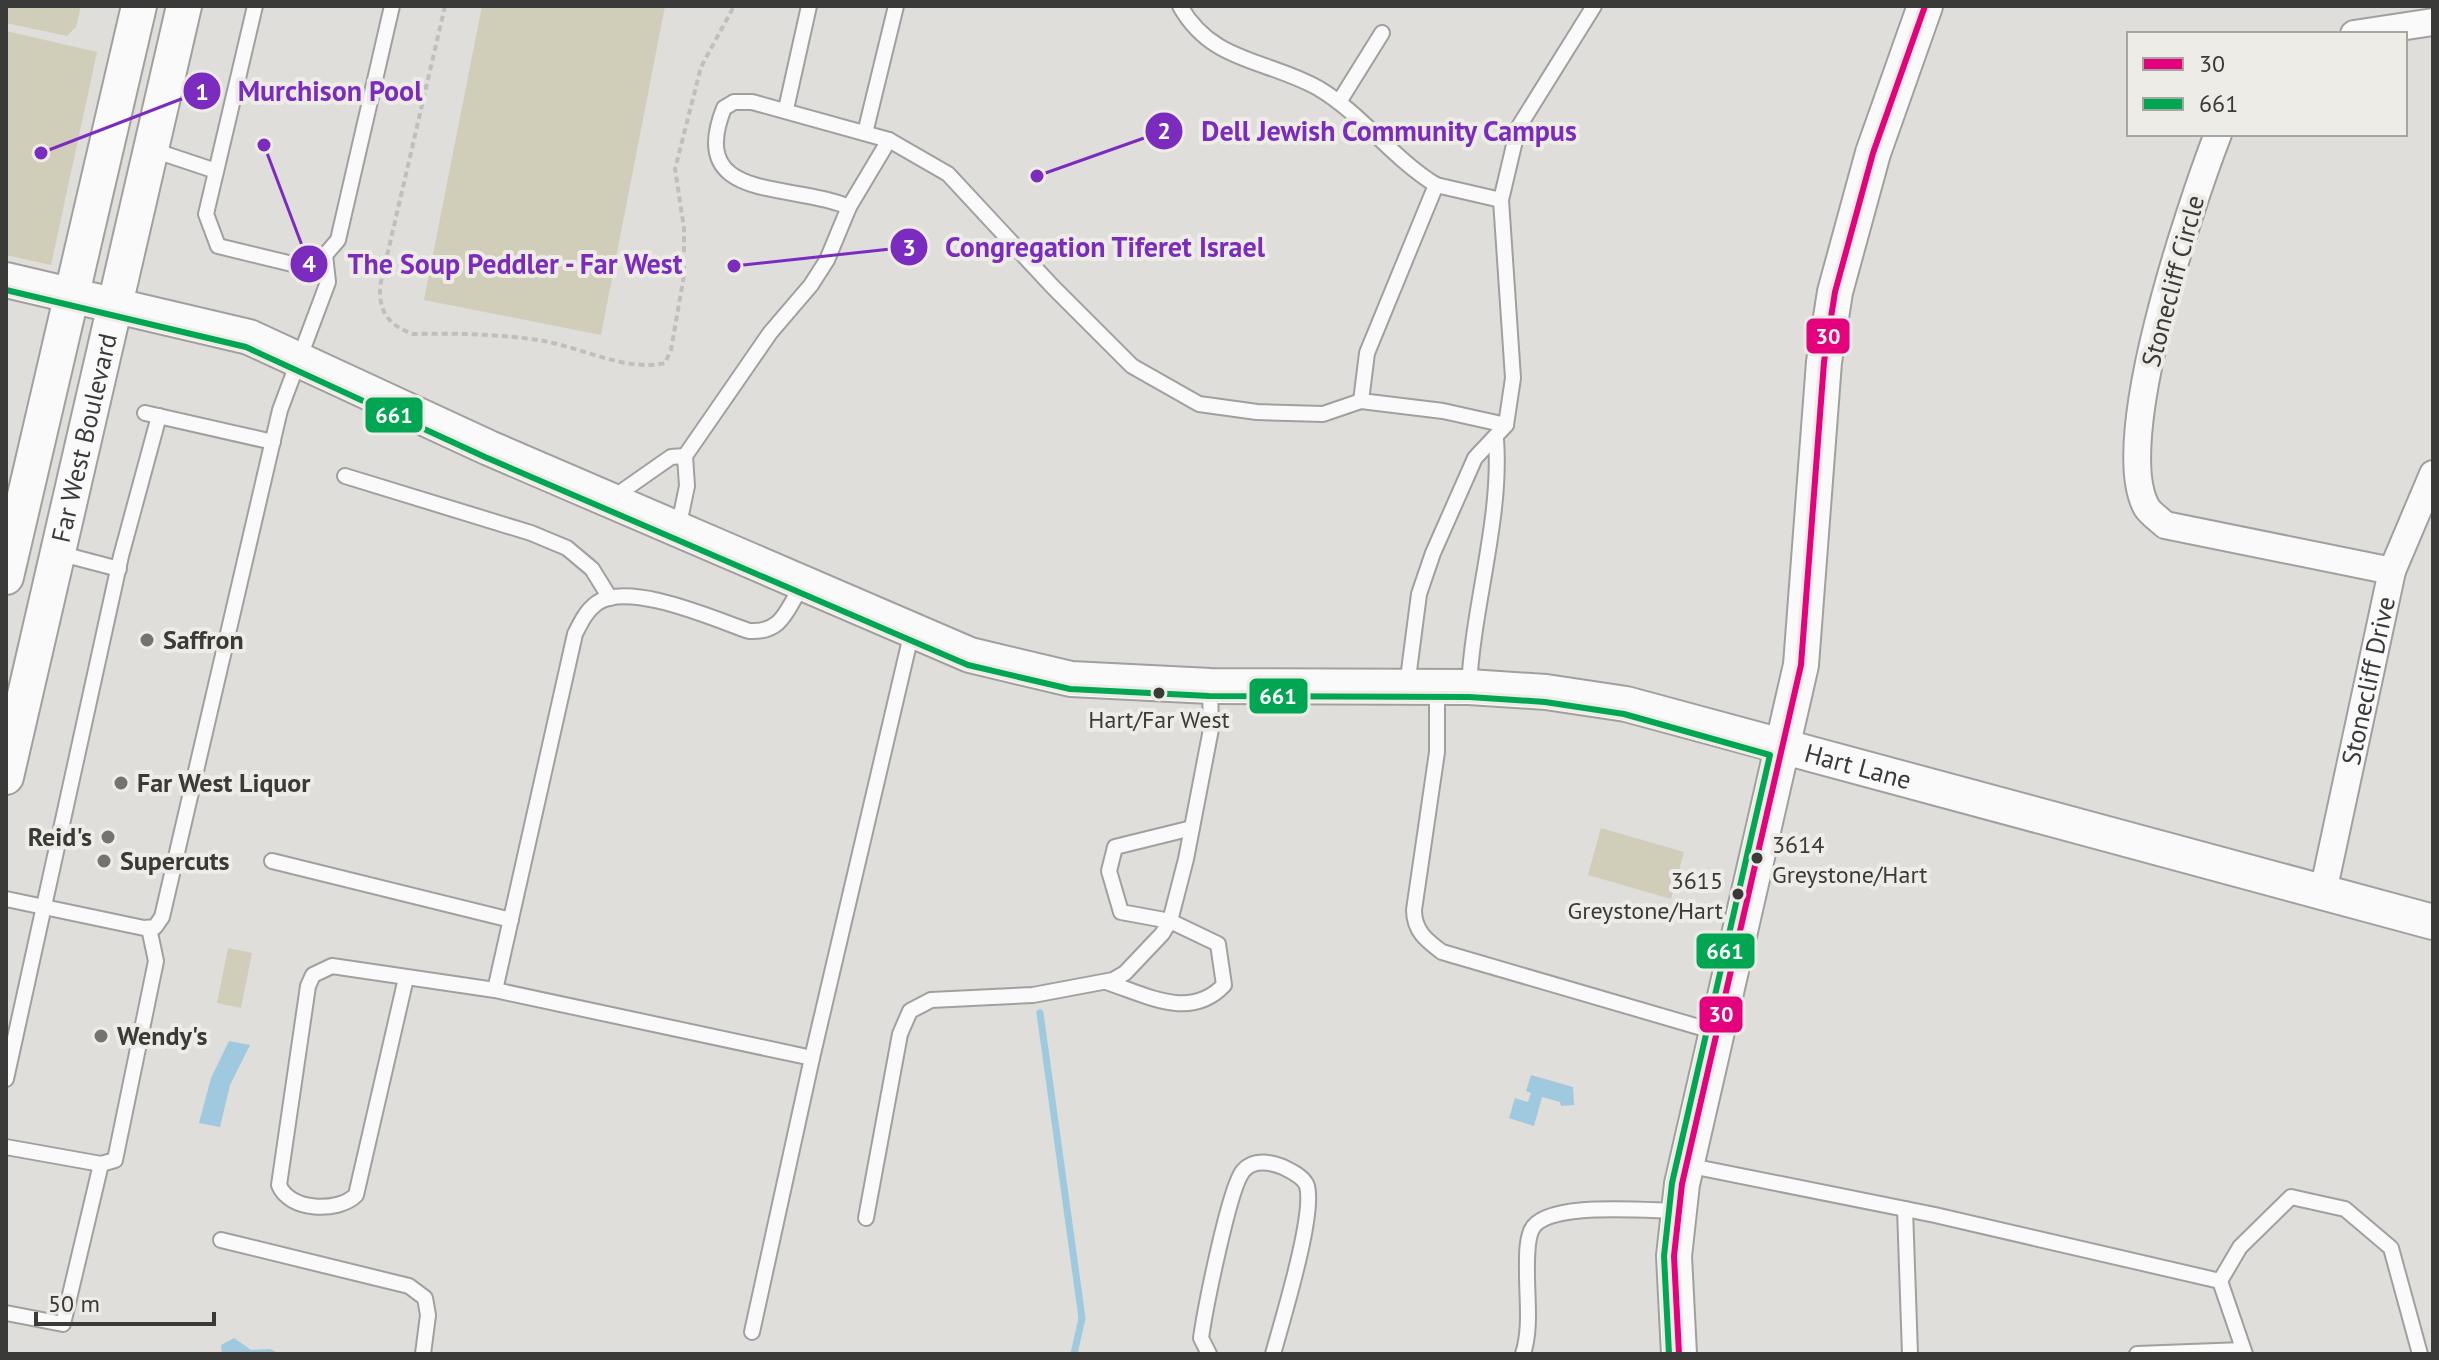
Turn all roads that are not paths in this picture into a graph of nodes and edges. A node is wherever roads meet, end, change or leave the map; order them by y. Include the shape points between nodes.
1 (139, 6) edge
2 (184, 6) edge
3 (255, 6) edge
4 (392, 6) edge
5 (809, 6) edge
6 (896, 6) edge
7 (1180, 6) edge
8 (1594, 6) edge
9 (1925, 6) edge
10 (2433, 22) edge
11 (2367, 32) edge
12 (1382, 33) dead end
13 (1339, 102) junction
14 (786, 109) junction
15 (865, 133) junction
16 (2217, 136) edge
17 (889, 140) junction
18 (153, 150) junction
19 (216, 171) junction
20 (1436, 185) junction
21 (1501, 200) junction
22 (849, 207) junction
23 (325, 255) junction
24 (6, 280) edge
25 (73, 295) junction
26 (117, 305) junction
27 (298, 360) junction
28 (1361, 401) junction
29 (1506, 425) junction
30 (1496, 439) junction
31 (273, 442) junction
32 (685, 456) junction
33 (2433, 474) edge
34 (345, 476) dead end
35 (610, 500) junction
36 (14, 511) edge
37 (678, 530) junction
38 (58, 553) junction
39 (119, 569) junction
40 (2392, 571) junction
41 (6, 577) edge
42 (803, 584) junction
43 (610, 598) junction
44 (912, 631) junction
45 (1210, 686) junction
46 (1438, 687) junction
47 (1782, 748) junction
48 (6, 777) edge
49 (1192, 828) junction
50 (272, 861) dead end
51 (2323, 892) junction
52 (6, 899) edge
53 (46, 907) junction
54 (511, 920) junction
55 (1170, 921) junction
56 (2433, 922) edge
57 (149, 928) junction
58 (406, 978) junction
59 (1105, 982) junction
60 (495, 990) junction
61 (1717, 1033) junction
62 (812, 1058) junction
63 (6, 1079) edge
64 (6, 1147) edge
65 (101, 1164) junction
66 (1686, 1165) junction
67 (1905, 1209) junction
68 (1679, 1211) junction
69 (866, 1218) dead end
70 (221, 1240) dead end
71 (2220, 1281) junction
72 (6, 1313) edge
73 (752, 1332) dead end
74 (2244, 1352) edge
75 (423, 1354) edge
76 (1209, 1354) edge
77 (1273, 1354) edge
78 (1523, 1354) edge
79 (1679, 1354) edge
80 (1910, 1354) edge
81 (2137, 1354) edge
82 (2420, 1354) edge

1 - 25 street, Far West Boulevard
2 - 18 street, Far West Boulevard
3 - 19 lane
4 - 23 lane via 338,240
5 - 14 lane
6 - 15 lane
7 - 13 lane via 1223,53 1294,76
8 - 21 lane via 1518,128
9 - 47 street via 1861,191 1835,292 1824,362 1801,665
10 - 11 street
12 - 13 lane
13 - 20 lane via 1409,169
14 - 15 lane
14 - 22 lane via 752,102 724,108 714,138 718,163 735,179
15 - 17 lane
16 - 40 street, Stonecliff Circle via 2149,355 2138,477 2147,509 2165,525
17 - 22 lane
17 - 28 lane via 948,174 1132,366 1199,404 1323,414
18 - 19 lane
18 - 26 street, Far West Boulevard
19 - 23 lane via 206,214 218,246 313,269
20 - 21 lane
20 - 28 lane via 1367,353
21 - 29 lane via 1513,378
22 - 32 lane via 811,285 770,333
23 - 27 lane via 328,282
24 - 25 street, Hart Lane
25 - 26 street, Hart Lane
25 - 36 street, Far West Boulevard
26 - 27 street, Hart Lane via 249,337
26 - 38 street, Far West Boulevard
27 - 31 lane
27 - 35 street, Hart Lane
28 - 29 lane
29 - 30 lane
30 - 46 lane via 1499,479 1472,632
30 - 46 lane via 1475,458 1424,580
31 - 39 lane via 152,415
31 - 57 lane via 162,917
32 - 35 lane via 671,457
32 - 37 lane via 687,486
33 - 40 street, Stonecliff Drive
34 - 43 lane via 567,548 592,569
35 - 37 street, Hart Lane
36 - 41 street, Far West Boulevard
37 - 42 street, Hart Lane
38 - 39 lane
38 - 48 street, Far West Boulevard
39 - 53 lane
40 - 51 street, Stonecliff Drive
42 - 43 lane via 774,629 749,631 632,596
42 - 44 street, Hart Lane
43 - 54 lane via 586,613 575,634
44 - 45 street, Hart Lane via 970,655 1071,679
44 - 62 lane
45 - 46 street, Hart Lane
45 - 49 lane via 1211,729
46 - 47 street, Hart Lane via 1546,692 1626,704
46 - 61 lane via 1437,752 1414,910 1418,930 1442,952
47 - 51 street, Hart Lane
47 - 61 street
49 - 55 lane
49 - 55 lane via 1115,847 1109,871 1121,912
50 - 54 lane
51 - 56 street, Hart Lane
52 - 53 lane
53 - 57 lane
53 - 63 lane
54 - 60 lane
55 - 59 lane via 1125,973
55 - 59 lane via 1218,944 1224,985 1209,1001 1178,1005
57 - 65 lane via 156,961 122,1130 115,1160
58 - 58 lane via 332,966 313,975 279,1185 292,1200 327,1207 348,1203 356,1195
58 - 60 lane
59 - 69 lane via 1033,995 931,1000 910,1011 900,1034
60 - 62 lane
61 - 66 street
62 - 73 lane
64 - 65 lane
65 - 72 lane via 63,1324
66 - 67 lane
66 - 68 street
67 - 71 lane
67 - 80 lane
68 - 78 lane via 1579,1211 1555,1213 1538,1222 1531,1230 1527,1257
68 - 79 street via 1674,1256
70 - 75 lane via 409,1286 425,1298
71 - 74 lane
71 - 82 lane via 2240,1247 2291,1197 2345,1209 2391,1248
74 - 81 lane
76 - 77 lane via 1201,1338 1238,1179 1244,1169 1262,1161 1303,1179 1307,1187 1306,1213

